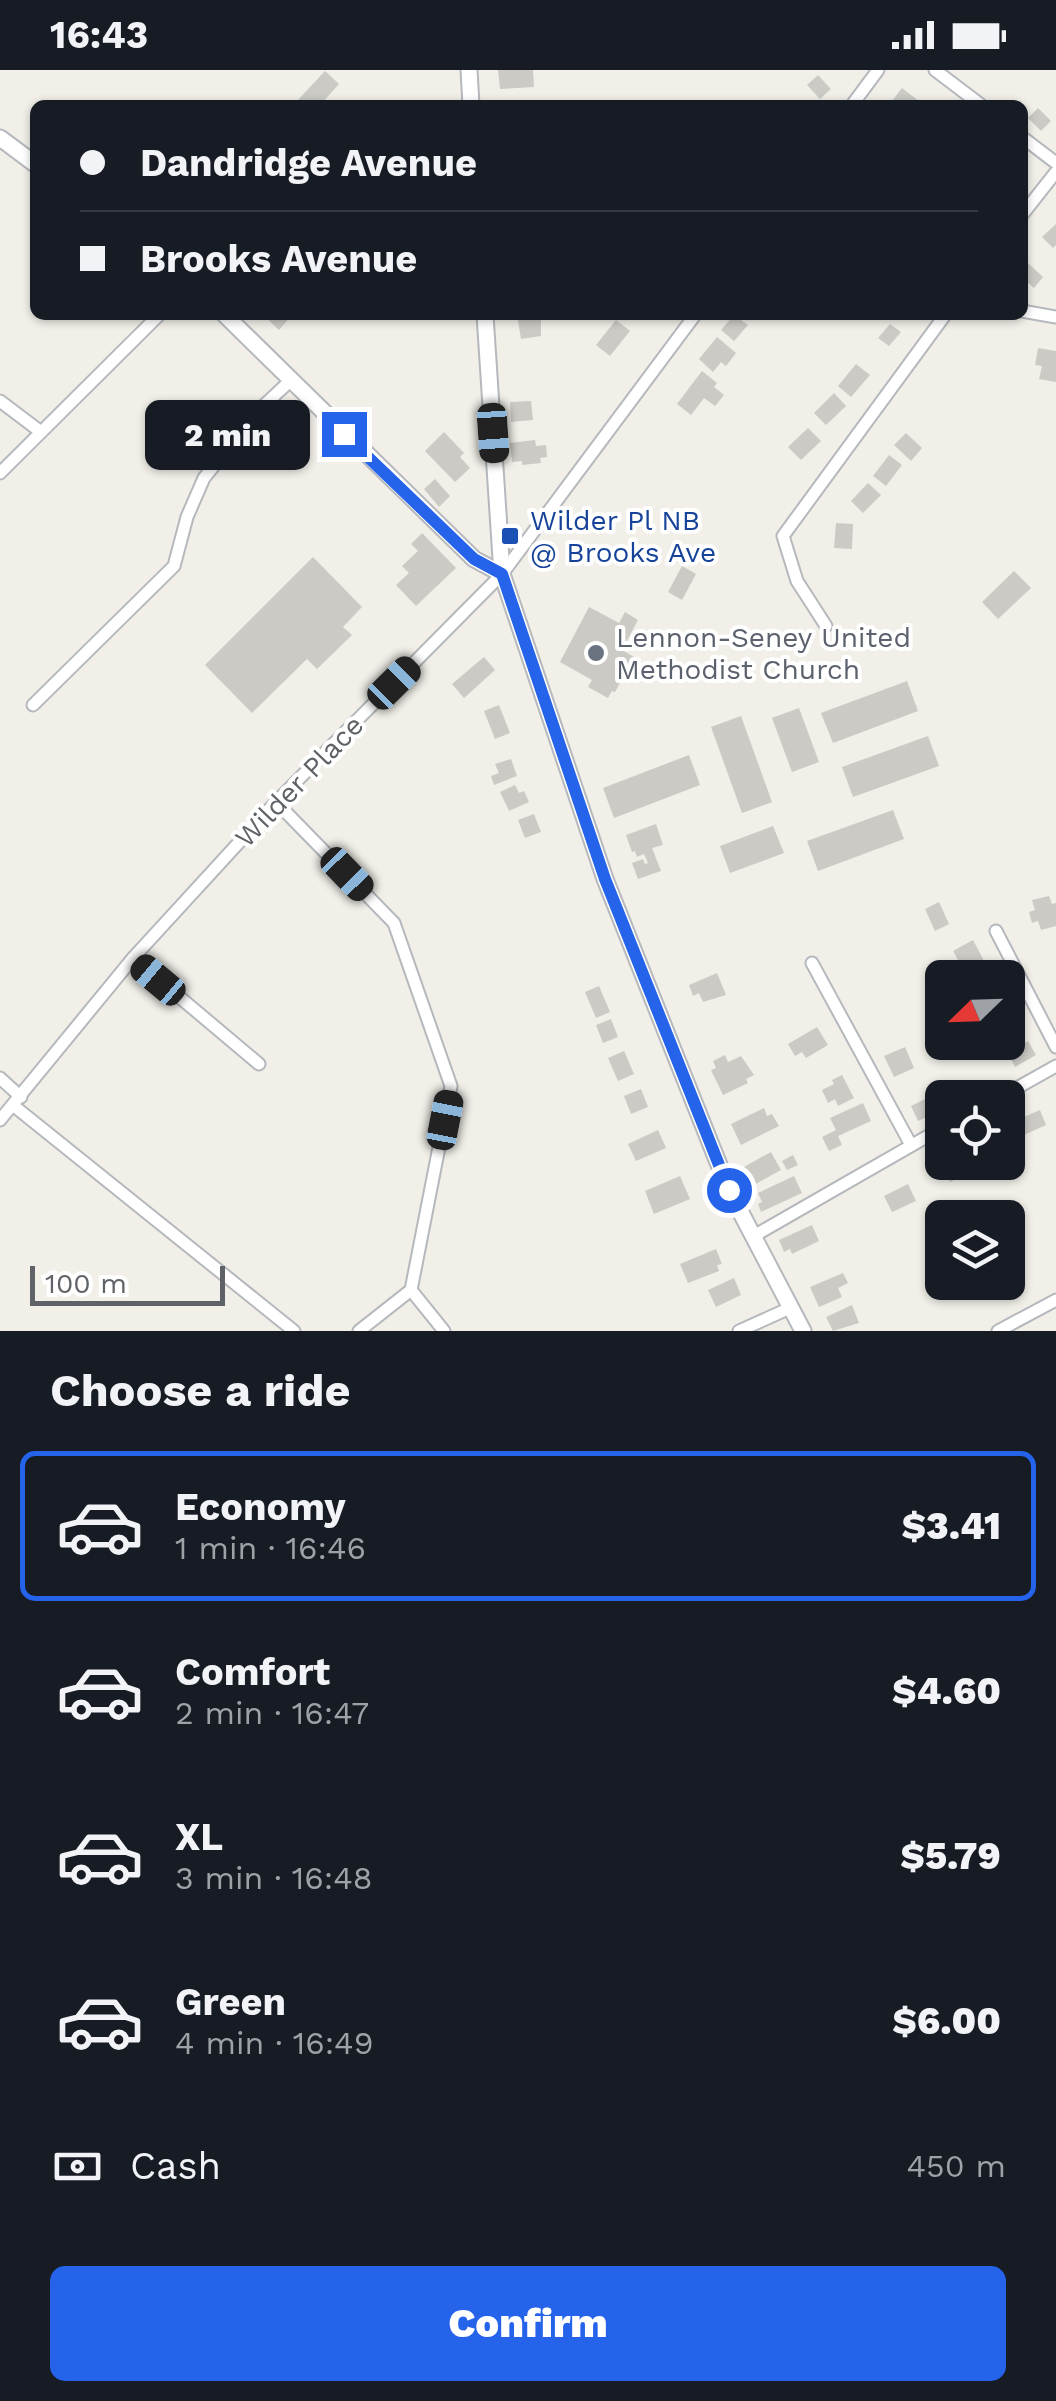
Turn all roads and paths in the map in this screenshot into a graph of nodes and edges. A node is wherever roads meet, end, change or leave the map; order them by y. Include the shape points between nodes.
1 (469, 70) edge
2 (878, 70) edge
3 (935, 70) edge
4 (471, 100) edge
5 (856, 100) edge
6 (974, 100) edge
7 (0, 138) edge
8 (1028, 142) edge
9 (30, 160) edge
10 (1056, 163) edge
11 (1056, 172) edge
12 (1028, 207) edge
13 (1028, 312) edge
14 (1056, 318) edge
15 (154, 320) edge
16 (230, 320) edge
17 (485, 320) edge
18 (691, 320) edge
19 (941, 320) edge
20 (290, 381) junction
21 (0, 400) edge
22 (41, 432) junction
23 (0, 472) edge
24 (502, 574) junction
25 (826, 626) dead end
26 (32, 705) dead end
27 (276, 802) junction
28 (996, 932) dead end
29 (133, 958) junction
30 (812, 963) dead end
31 (1056, 1047) edge
32 (259, 1064) dead end
33 (1056, 1066) edge
34 (0, 1078) edge
35 (1025, 1083) edge
36 (17, 1102) junction
37 (0, 1120) edge
38 (925, 1137) edge
39 (911, 1145) junction
40 (752, 1237) junction
41 (412, 1290) junction
42 (1056, 1300) edge
43 (790, 1308) junction
44 (294, 1331) edge
45 (360, 1331) edge
46 (444, 1331) edge
47 (739, 1331) edge
48 (803, 1331) edge
49 (998, 1331) edge

1 - 4 street
2 - 5 street
3 - 6 street
7 - 9 street
8 - 10 street
11 - 12 street
13 - 14 street
15 - 22 street
16 - 20 street
17 - 24 street
18 - 24 street, Wilder Place
19 - 25 street via 783,536 797,581
20 - 24 street via 474,559
20 - 26 street via 204,478 174,566
21 - 22 street
22 - 23 street
24 - 27 street, Wilder Place
24 - 40 street via 605,879
27 - 29 street, Wilder Place
27 - 41 street via 394,923 451,1086
28 - 31 street
29 - 32 street
29 - 36 street, Wilder Place
30 - 39 street
33 - 35 street
34 - 36 street
36 - 37 street, Wilder Place
36 - 44 street
38 - 39 street
39 - 40 street
40 - 43 street
41 - 45 street
41 - 46 street
42 - 49 street
43 - 47 street
43 - 48 street

